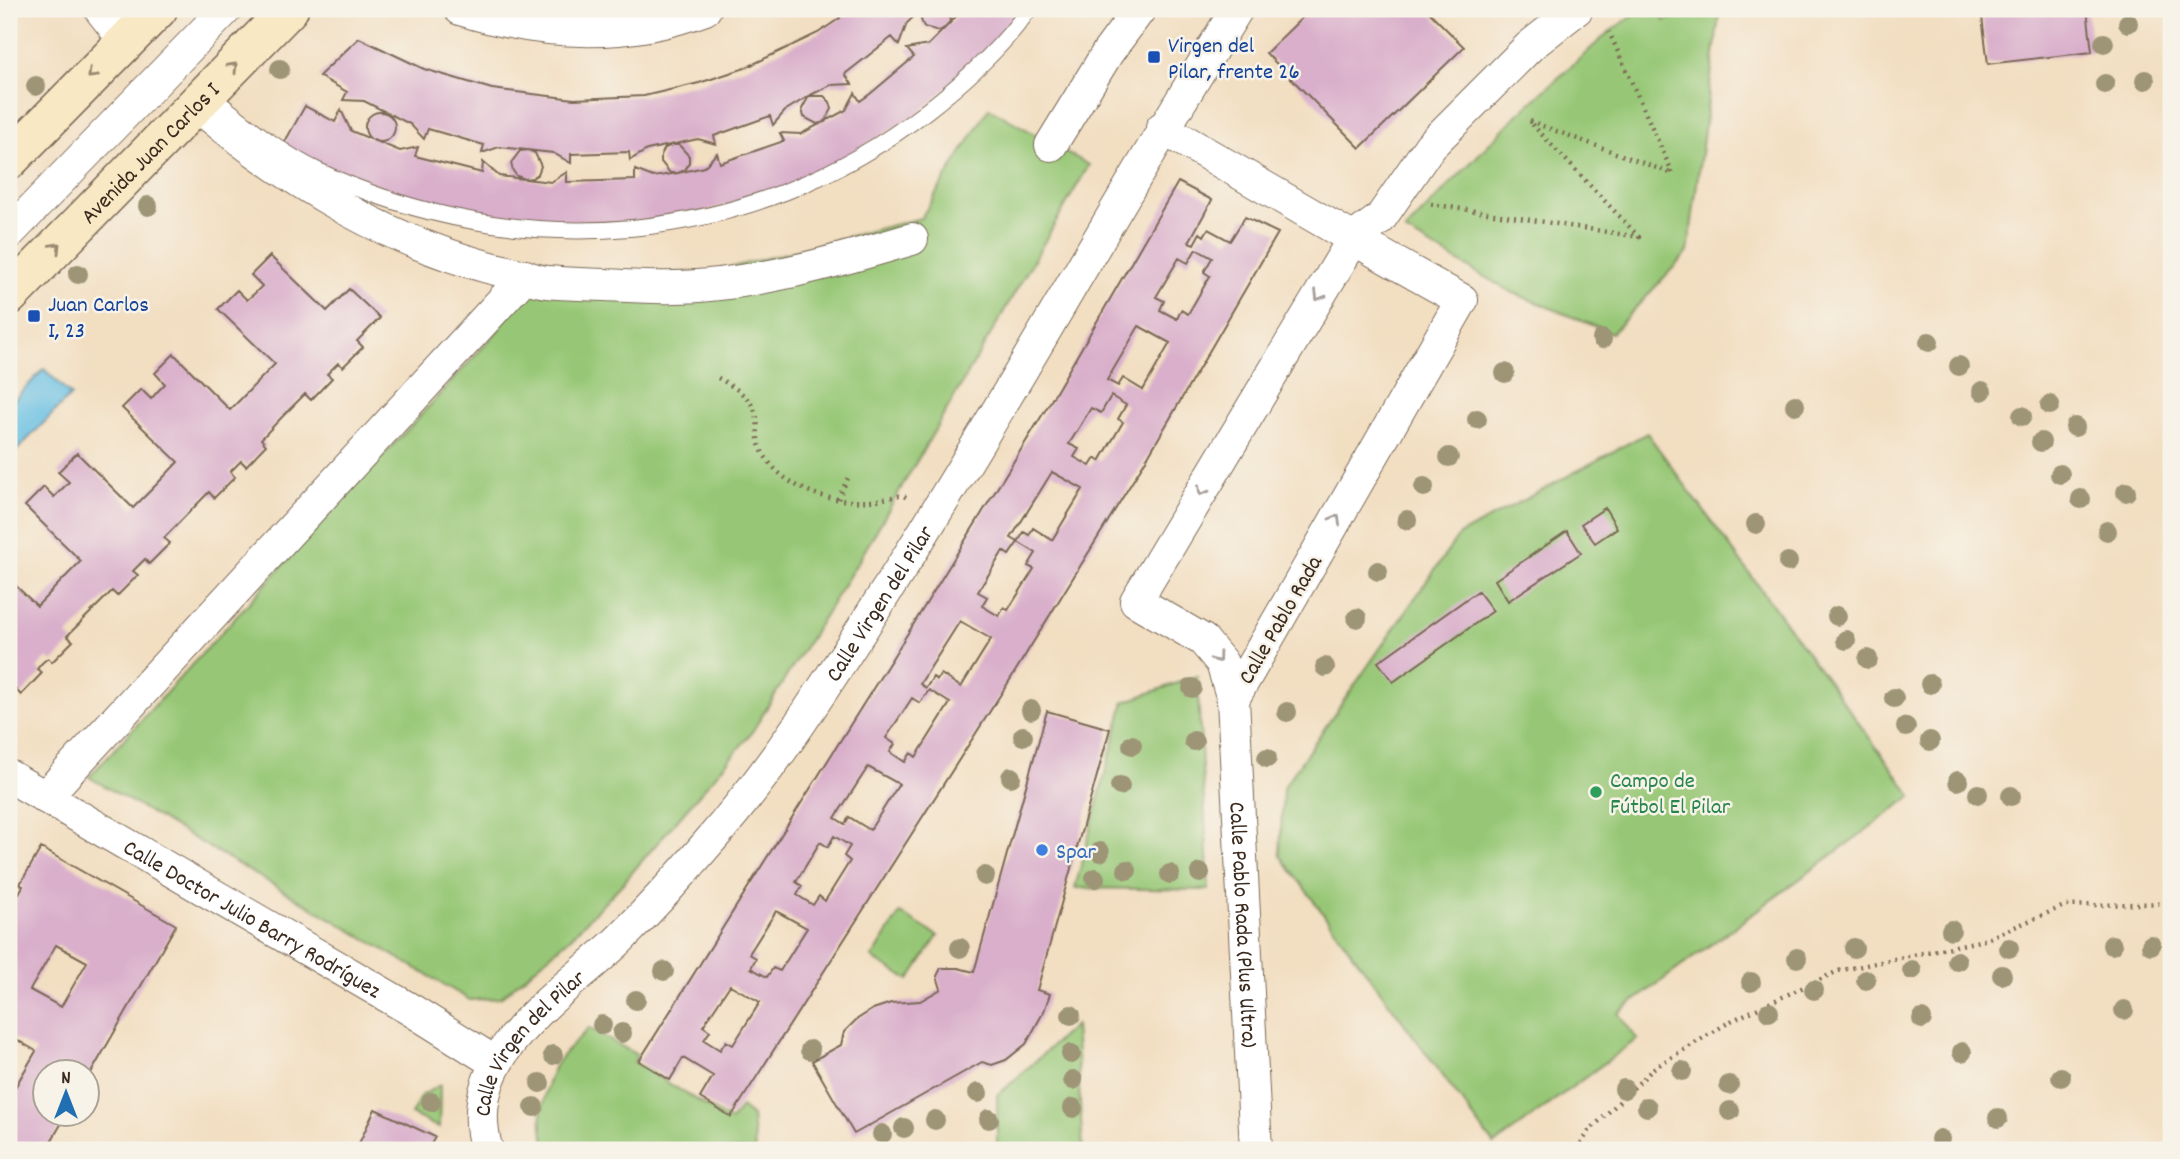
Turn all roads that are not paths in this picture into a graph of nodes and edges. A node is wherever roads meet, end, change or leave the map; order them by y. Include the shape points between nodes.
1 (100, 9) edge
2 (158, 9) edge
3 (226, 9) edge
4 (289, 9) edge
5 (460, 9) edge
6 (705, 9) edge
7 (1029, 9) edge
8 (1140, 9) edge
9 (1237, 9) edge
10 (1577, 9) edge
11 (126, 42) junction
12 (202, 99) junction
13 (1162, 128) junction
14 (1051, 145) dead end
15 (9, 160) edge
16 (9, 233) edge
17 (1354, 238) junction
18 (912, 239) dead end
19 (525, 276) junction
20 (9, 296) edge
21 (1233, 699) junction
22 (9, 776) edge
23 (44, 797) junction
24 (496, 1062) junction
25 (486, 1150) edge
26 (1256, 1150) edge

1 - 11 street
2 - 11 street
3 - 16 street, Avenida Juan Carlos I
12 -> 4 street, Avenida Juan Carlos I
5 - 6 street via 533,28 579,30 653,24
7 - 12 lane via 953,90 846,165 770,199 735,209 682,222 603,231 517,229 406,205 296,159
8 - 14 street
9 - 13 street, Calle Virgen del Pilar
10 - 17 street, Calle Pablo Rada via 1530,46 1430,146 1380,219
11 -> 15 street
12 - 19 street via 243,144 382,227 482,267
20 -> 12 street, Avenida Juan Carlos I
13 - 17 street
13 - 24 street, Calle Virgen del Pilar via 935,515 791,740 709,842 618,940 522,1028
17 -> 21 street, Calle Pablo Rada via 1136,601 1203,640 1222,663
21 -> 17 street, Calle Pablo Rada via 1462,300
18 - 19 street via 756,279 675,288 545,282
19 - 23 street
21 - 26 street, Calle Pablo Rada (Plus Ultra)
22 - 23 street, Calle Doctor Julio Barry Rodríguez
23 - 24 street, Calle Doctor Julio Barry Rodríguez
24 - 25 street, Calle Virgen del Pilar via 482,1116

